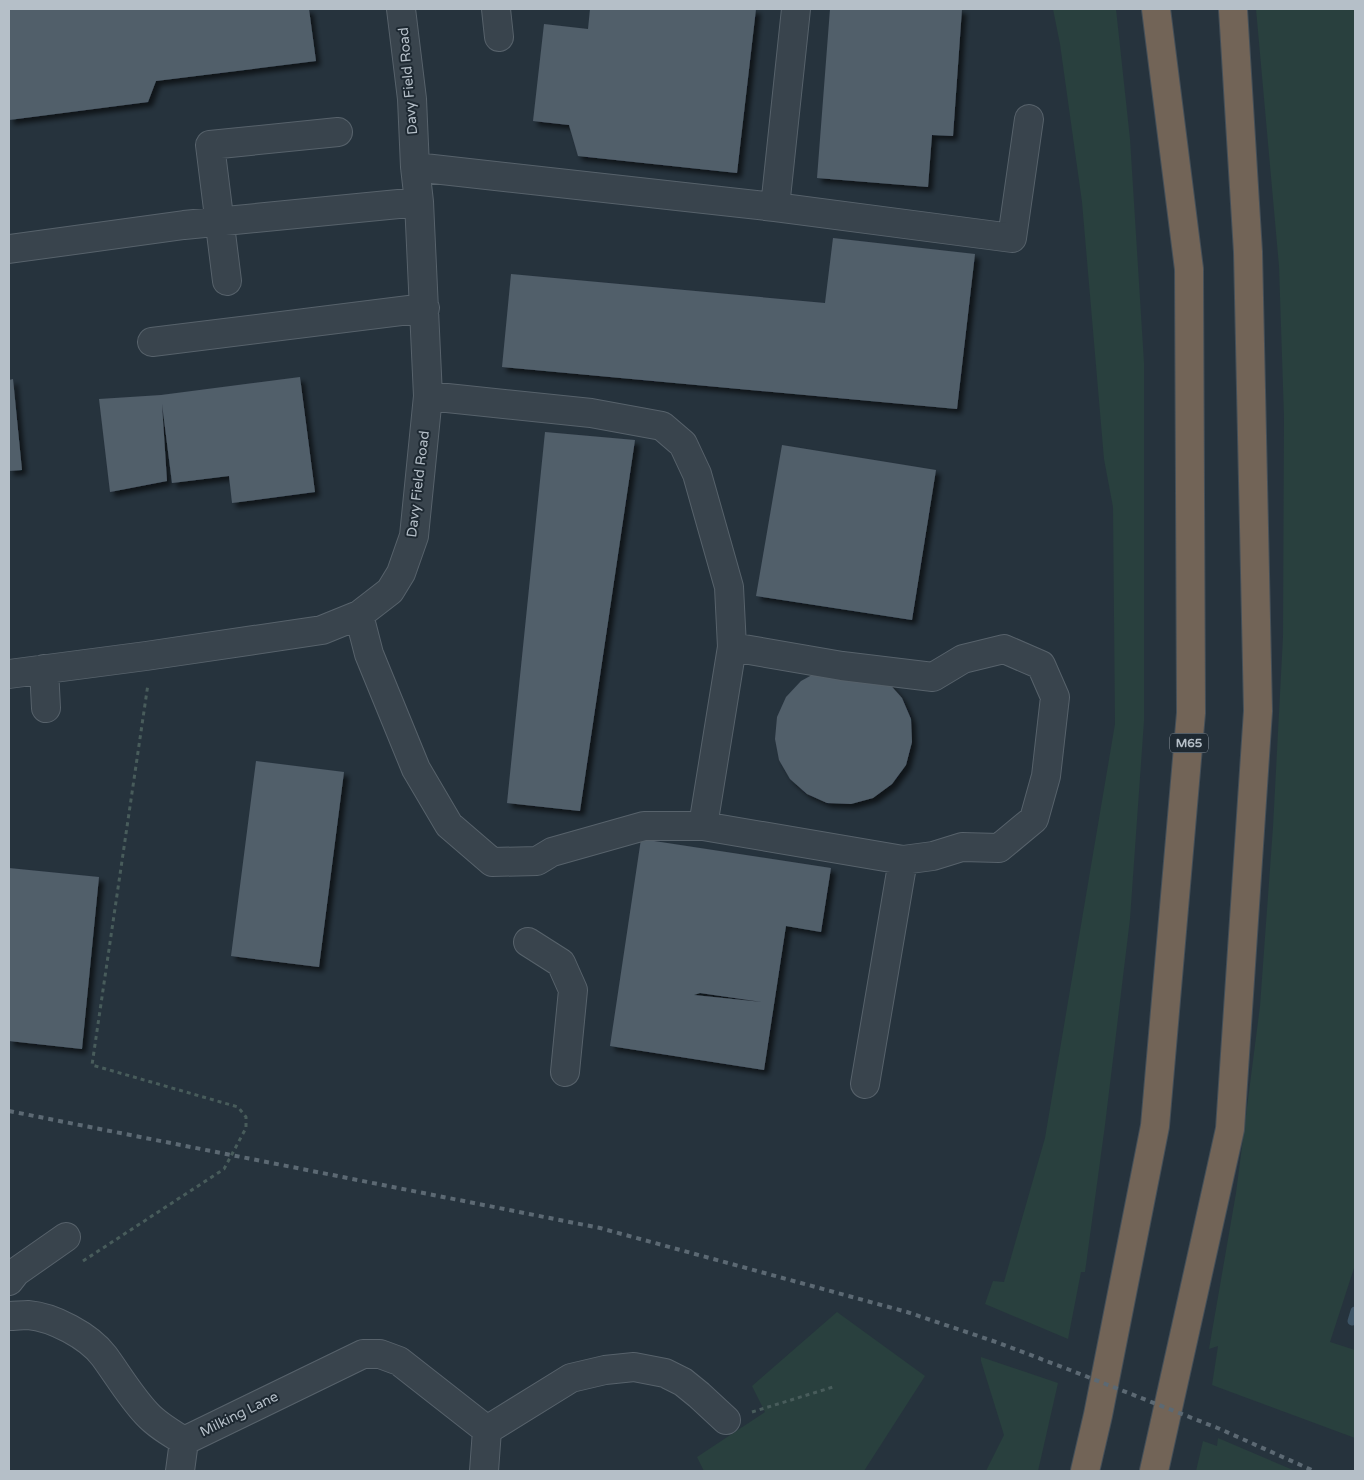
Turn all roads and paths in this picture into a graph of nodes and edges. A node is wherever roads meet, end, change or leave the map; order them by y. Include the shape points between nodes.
1 (401, 9) edge
2 (496, 9) edge
3 (796, 9) edge
4 (1156, 9) edge
5 (1233, 9) edge
6 (499, 37) dead end
7 (1028, 120) dead end
8 (338, 132) dead end
9 (415, 167) junction
10 (420, 202) junction
11 (775, 207) junction
12 (220, 221) junction
13 (9, 249) edge
14 (228, 281) dead end
15 (425, 308) junction
16 (152, 342) dead end
17 (428, 396) junction
18 (359, 615) junction
19 (732, 647) junction
20 (44, 669) junction
21 (9, 674) edge
22 (148, 683) dead end
23 (46, 708) dead end
24 (703, 826) junction
25 (904, 860) junction
26 (528, 942) dead end
27 (565, 1072) dead end
28 (865, 1084) dead end
29 (66, 1236) dead end
30 (77, 1265) dead end
31 (9, 1281) edge
32 (9, 1316) edge
33 (833, 1387) dead end
34 (726, 1420) joint
35 (487, 1430) junction
36 (184, 1440) junction
37 (180, 1471) edge
38 (484, 1471) edge
39 (1085, 1471) edge
40 (1154, 1471) edge

1 - 9 street, Davy Field Road via 412,100
2 - 6 street
3 - 11 street
4 - 39 highway, M65 via 1189,269 1192,713 1155,1126
5 - 40 highway via 1248,252 1258,711 1230,1129
7 - 11 street via 1012,238
8 - 12 street via 210,145
9 - 10 street, Davy Field Road
9 - 11 street
10 - 12 street
10 - 15 street, Davy Field Road
12 - 13 street
12 - 14 street
15 - 16 street
15 - 17 street, Davy Field Road
17 - 18 street, Davy Field Road via 414,536 401,573 390,591
17 - 19 street via 591,413 662,426 683,444 697,474 729,586
18 - 20 street, Davy Field Road via 322,630
18 - 24 street via 369,654 416,769 449,825 492,862 537,861 552,852 644,826
19 - 24 street
19 - 25 street via 842,666 933,677 963,659 1004,649 1041,665 1055,697 1046,776 1034,819 999,848 962,846 933,856
20 - 21 street, Davy Field Road
20 - 23 street
22 - 30 path via 92,1066 238,1107 246,1117 246,1128 224,1169
24 - 25 street
25 - 28 street
26 - 27 street via 560,963 573,990
29 - 31 street via 16,1272
32 - 36 street, Milking Lane via 29,1315 50,1320 90,1342 148,1415 168,1432
33 - 34 path
34 - 35 street via 682,1382 665,1373 634,1367 571,1378
35 - 36 street, Milking Lane via 399,1362 380,1354 363,1354
35 - 38 street
36 - 37 street

